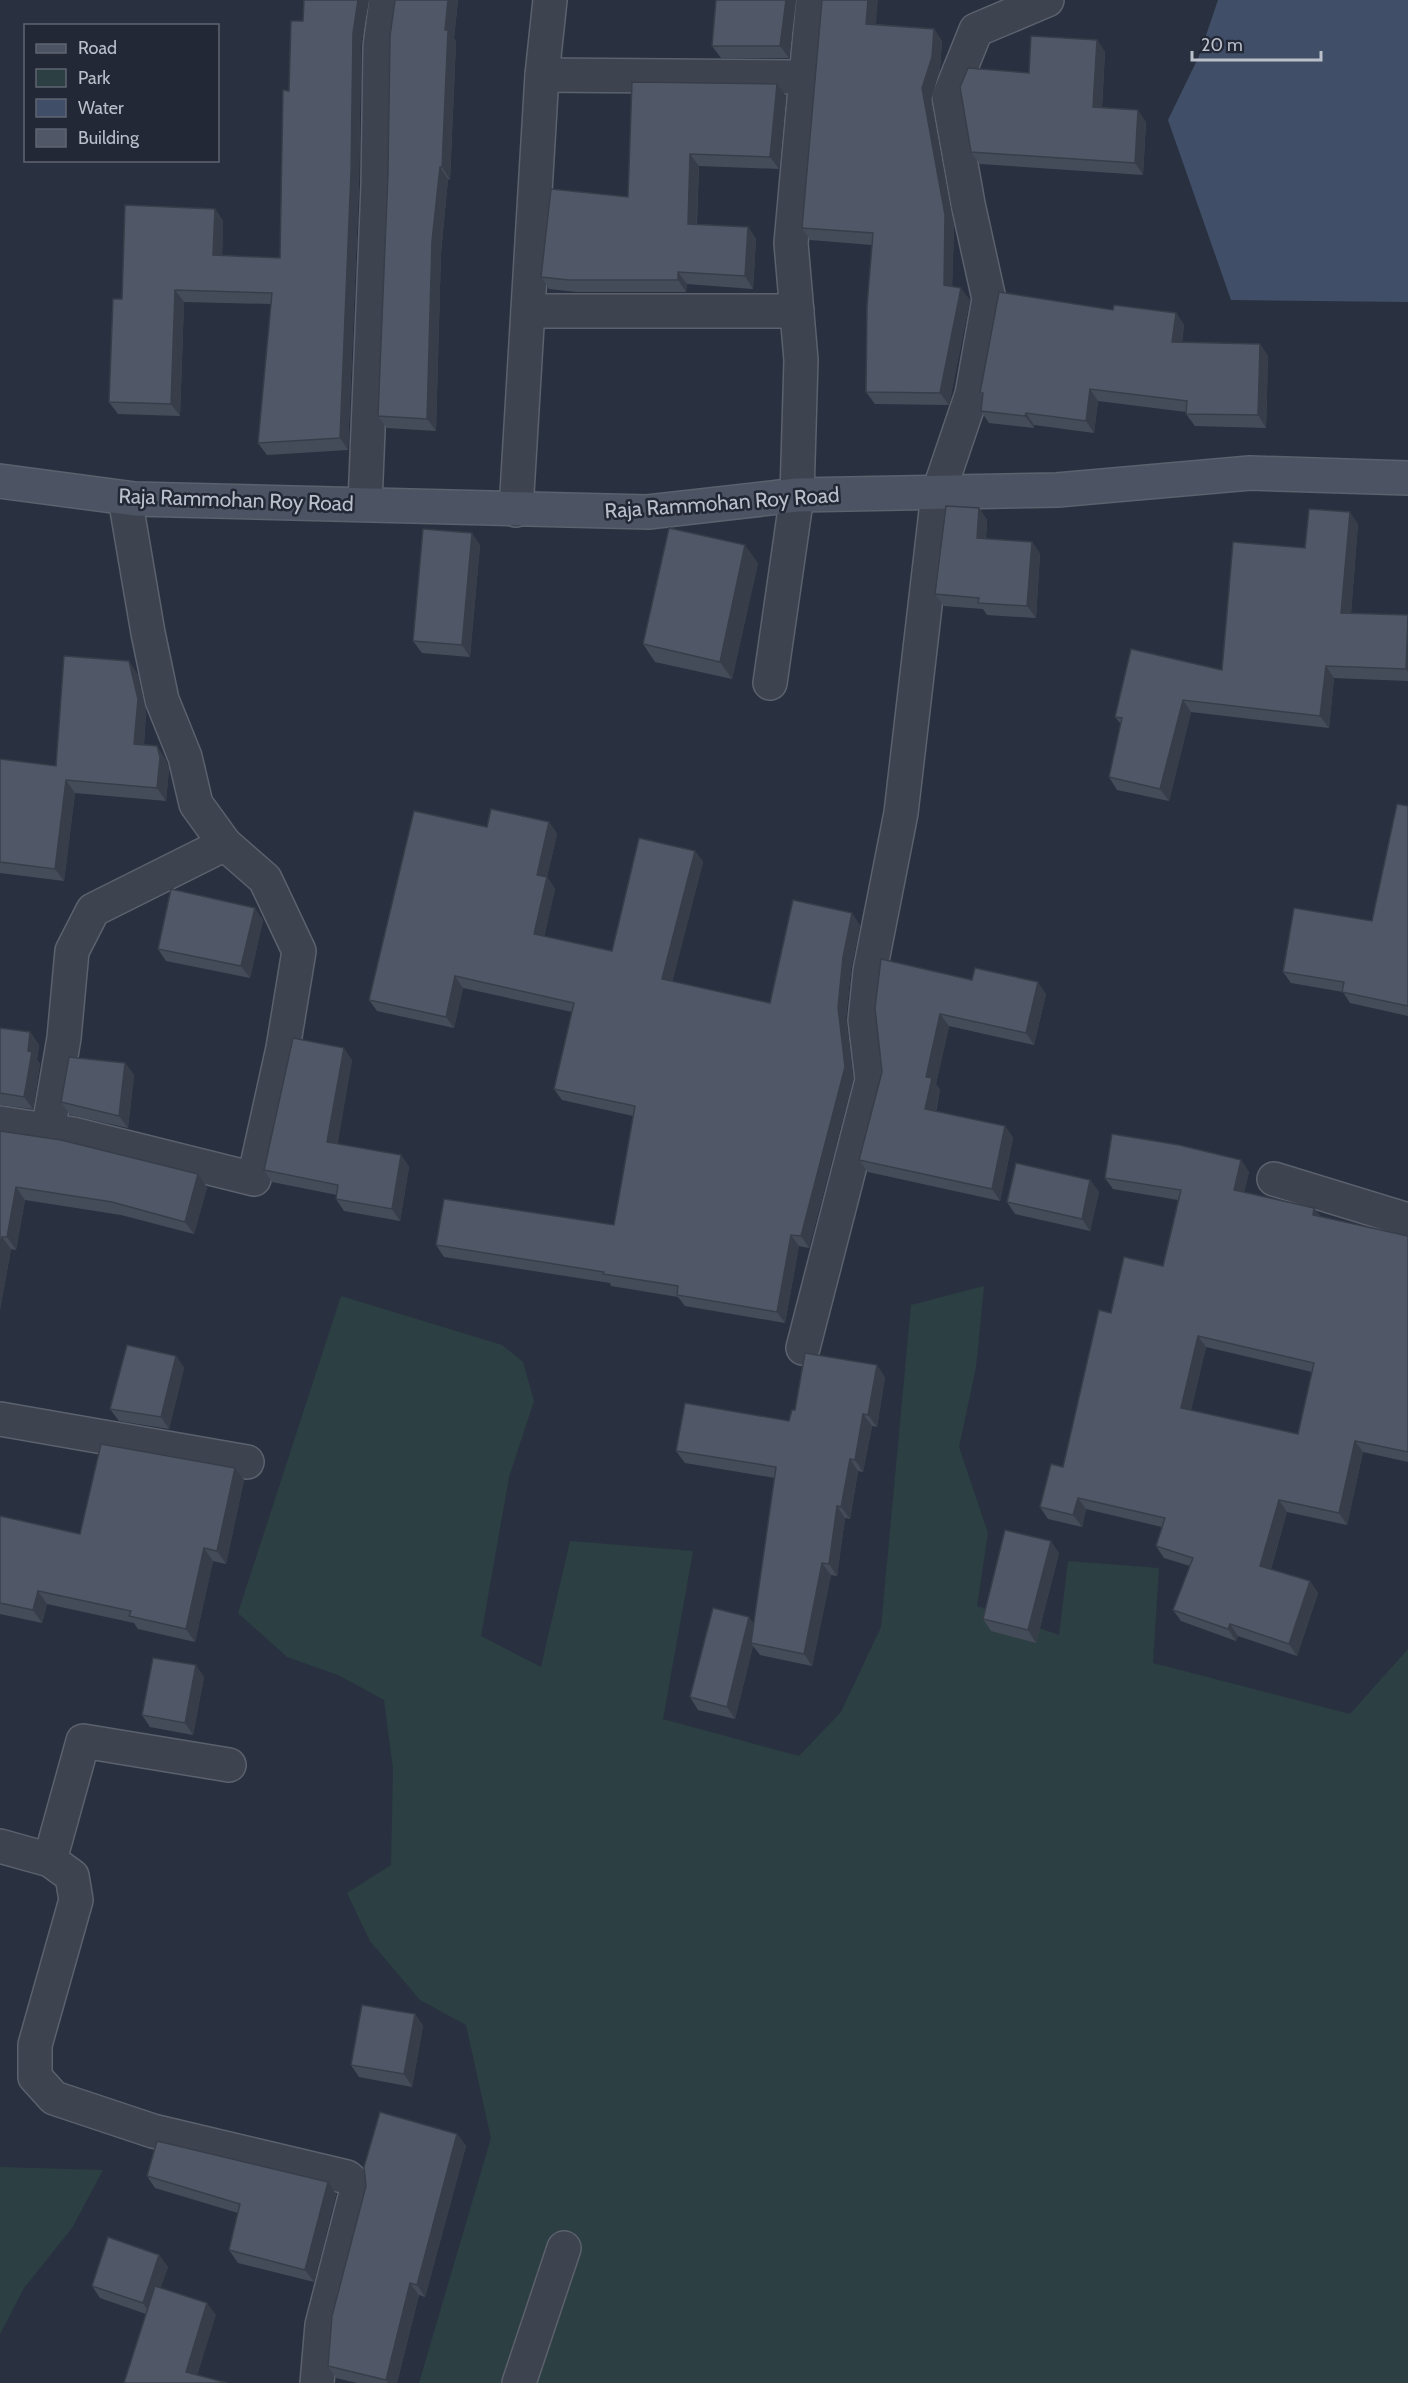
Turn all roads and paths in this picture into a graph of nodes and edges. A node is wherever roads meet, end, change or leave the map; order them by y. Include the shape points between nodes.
1 (386, 0) edge
2 (550, 0) edge
3 (813, 0) edge
4 (1047, 0) edge
5 (542, 75) junction
6 (805, 77) junction
7 (528, 311) junction
8 (797, 311) junction
9 (1408, 478) edge
10 (0, 481) edge
11 (938, 494) junction
12 (797, 495) junction
13 (124, 498) junction
14 (365, 504) junction
15 (516, 510) junction
16 (770, 683) dead end
17 (225, 844) junction
18 (0, 1123) edge
19 (48, 1131) junction
20 (1274, 1179) dead end
21 (1408, 1220) edge
22 (803, 1348) dead end
23 (0, 1419) edge
24 (247, 1462) dead end
25 (229, 1765) dead end
26 (0, 1846) edge
27 (50, 1860) junction
28 (564, 2248) dead end
29 (317, 2383) edge
30 (519, 2383) edge

1 - 14 street via 380,47
2 - 5 street
3 - 6 street
4 - 11 street via 976,30 949,97 989,299 972,394
5 - 6 street
5 - 7 street
6 - 8 street via 791,243
7 - 8 street
7 - 15 street
8 - 12 street via 801,360
9 - 11 main road, Raja Rammohan Roy Road via 1250,473 1057,490
10 - 13 main road, Raja Rammohan Roy Road
11 - 12 main road, Raja Rammohan Roy Road
11 - 22 street via 901,813 868,990 865,1020 872,1080
12 - 15 main road, Raja Rammohan Roy Road via 648,512
12 - 16 street
13 - 14 main road, Raja Rammohan Roy Road
13 - 17 street via 162,700 186,757 196,804
14 - 15 main road, Raja Rammohan Roy Road
17 - 19 street via 93,910 72,951 64,1038
17 - 19 street via 265,879 299,951 254,1179
18 - 19 street
20 - 21 street
23 - 24 street
25 - 27 street via 83,1741
26 - 27 street
27 - 29 street via 72,1876 76,1900 35,2045 35,2077 54,2098 153,2131 347,2177 355,2184 356,2193 322,2325
28 - 30 street

